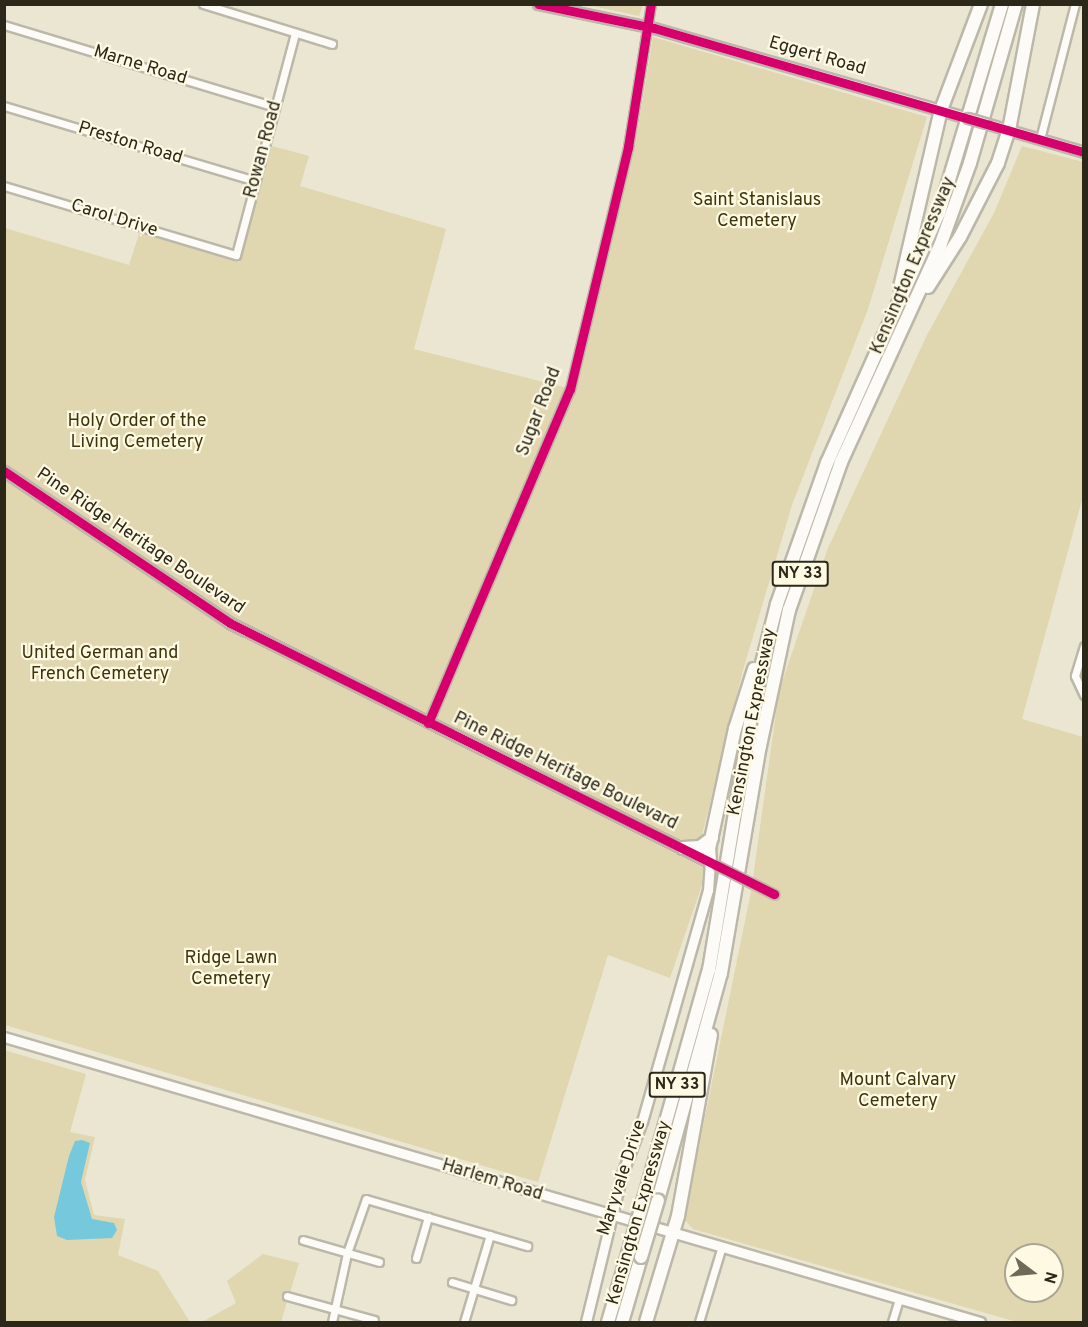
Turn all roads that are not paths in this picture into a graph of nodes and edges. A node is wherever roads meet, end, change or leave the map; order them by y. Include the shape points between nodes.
1 (203, 4) edge
2 (538, 4) edge
3 (651, 4) edge
4 (981, 4) edge
5 (1002, 4) edge
6 (1016, 4) edge
7 (1033, 4) edge
8 (1075, 4) edge
9 (4, 25) edge
10 (645, 26) junction
11 (295, 33) junction
12 (332, 44) dead end
13 (4, 106) edge
14 (275, 107) junction
15 (944, 110) junction
16 (1008, 129) junction
17 (1040, 139) junction
18 (1083, 152) edge
19 (255, 181) junction
20 (4, 186) edge
21 (224, 252) joint
22 (908, 318) junction
23 (891, 323) junction
24 (4, 471) edge
25 (768, 634) junction
26 (1083, 645) edge
27 (1083, 695) edge
28 (428, 723) junction
29 (712, 838) junction
30 (683, 848) junction
31 (714, 864) junction
32 (774, 894) dead end
33 (715, 999) junction
34 (4, 1037) edge
35 (428, 1216) junction
36 (610, 1216) junction
37 (672, 1234) junction
38 (490, 1235) junction
39 (303, 1240) dead end
40 (527, 1246) dead end
41 (721, 1249) junction
42 (347, 1253) junction
43 (416, 1258) dead end
44 (379, 1262) dead end
45 (452, 1282) dead end
46 (474, 1289) junction
47 (287, 1296) dead end
48 (899, 1299) junction
49 (511, 1300) dead end
50 (333, 1309) junction
51 (374, 1320) dead end
52 (966, 1321) edge
53 (332, 1323) edge
54 (464, 1323) edge
55 (586, 1323) edge
56 (608, 1323) edge
57 (622, 1323) edge
58 (646, 1323) edge
59 (699, 1323) edge
60 (892, 1323) edge
61 (980, 1323) edge

1 - 11 street
2 - 10 street, Eggert Road
3 - 10 street, Sugar Road
4 - 15 highway
5 - 23 highway, Kensington Expressway / NY 33 via 953,173
6 - 22 highway, Kensington Expressway / NY 33 via 970,163
7 - 16 highway
8 - 17 street
9 - 14 street, Marne Road
10 - 15 street, Eggert Road
10 - 28 street, Sugar Road via 628,147 570,389
11 - 12 street
11 - 14 street, Rowan Road
13 - 19 street, Preston Road
14 - 19 street, Rowan Road
15 - 16 street, Eggert Road, bridge
15 - 23 highway
16 - 17 street, Eggert Road
16 - 22 highway via 985,192
17 - 18 street, Eggert Road
19 - 21 street, Rowan Road via 236,255
20 - 21 street, Carol Drive
22 - 33 highway, Kensington Expressway / NY 33 via 825,502 789,610 766,711 732,922
23 - 25 highway, Kensington Expressway / NY 33 via 805,517
24 - 28 street, Pine Ridge Heritage Boulevard via 221,618
25 - 29 highway via 746,687
25 - 56 highway, Kensington Expressway / NY 33, bridge via 709,970
26 - 27 street via 1075,676
28 - 30 street, Pine Ridge Heritage Boulevard
29 - 30 highway via 700,847
29 - 31 highway
30 - 31 street, Pine Ridge Heritage Boulevard
31 - 32 street, Pine Ridge Heritage Boulevard, bridge
31 - 36 street, Maryvale Drive
33 - 37 highway via 701,1099
33 - 57 highway, Kensington Expressway / NY 33, bridge
34 - 36 street, Harlem Road
35 - 38 street
35 - 42 street via 366,1199
35 - 43 street
36 - 37 street, Harlem Road
36 - 55 street, Maryvale Drive
37 - 41 street, Harlem Road
37 - 58 highway
38 - 40 street
38 - 46 street
39 - 42 street
41 - 48 street, Harlem Road
41 - 59 street
42 - 44 street
42 - 50 street
45 - 46 street
46 - 49 street
46 - 54 street
47 - 50 street
48 - 52 street, Harlem Road
48 - 60 street
50 - 51 street
50 - 53 street
52 - 61 street, Harlem Road

